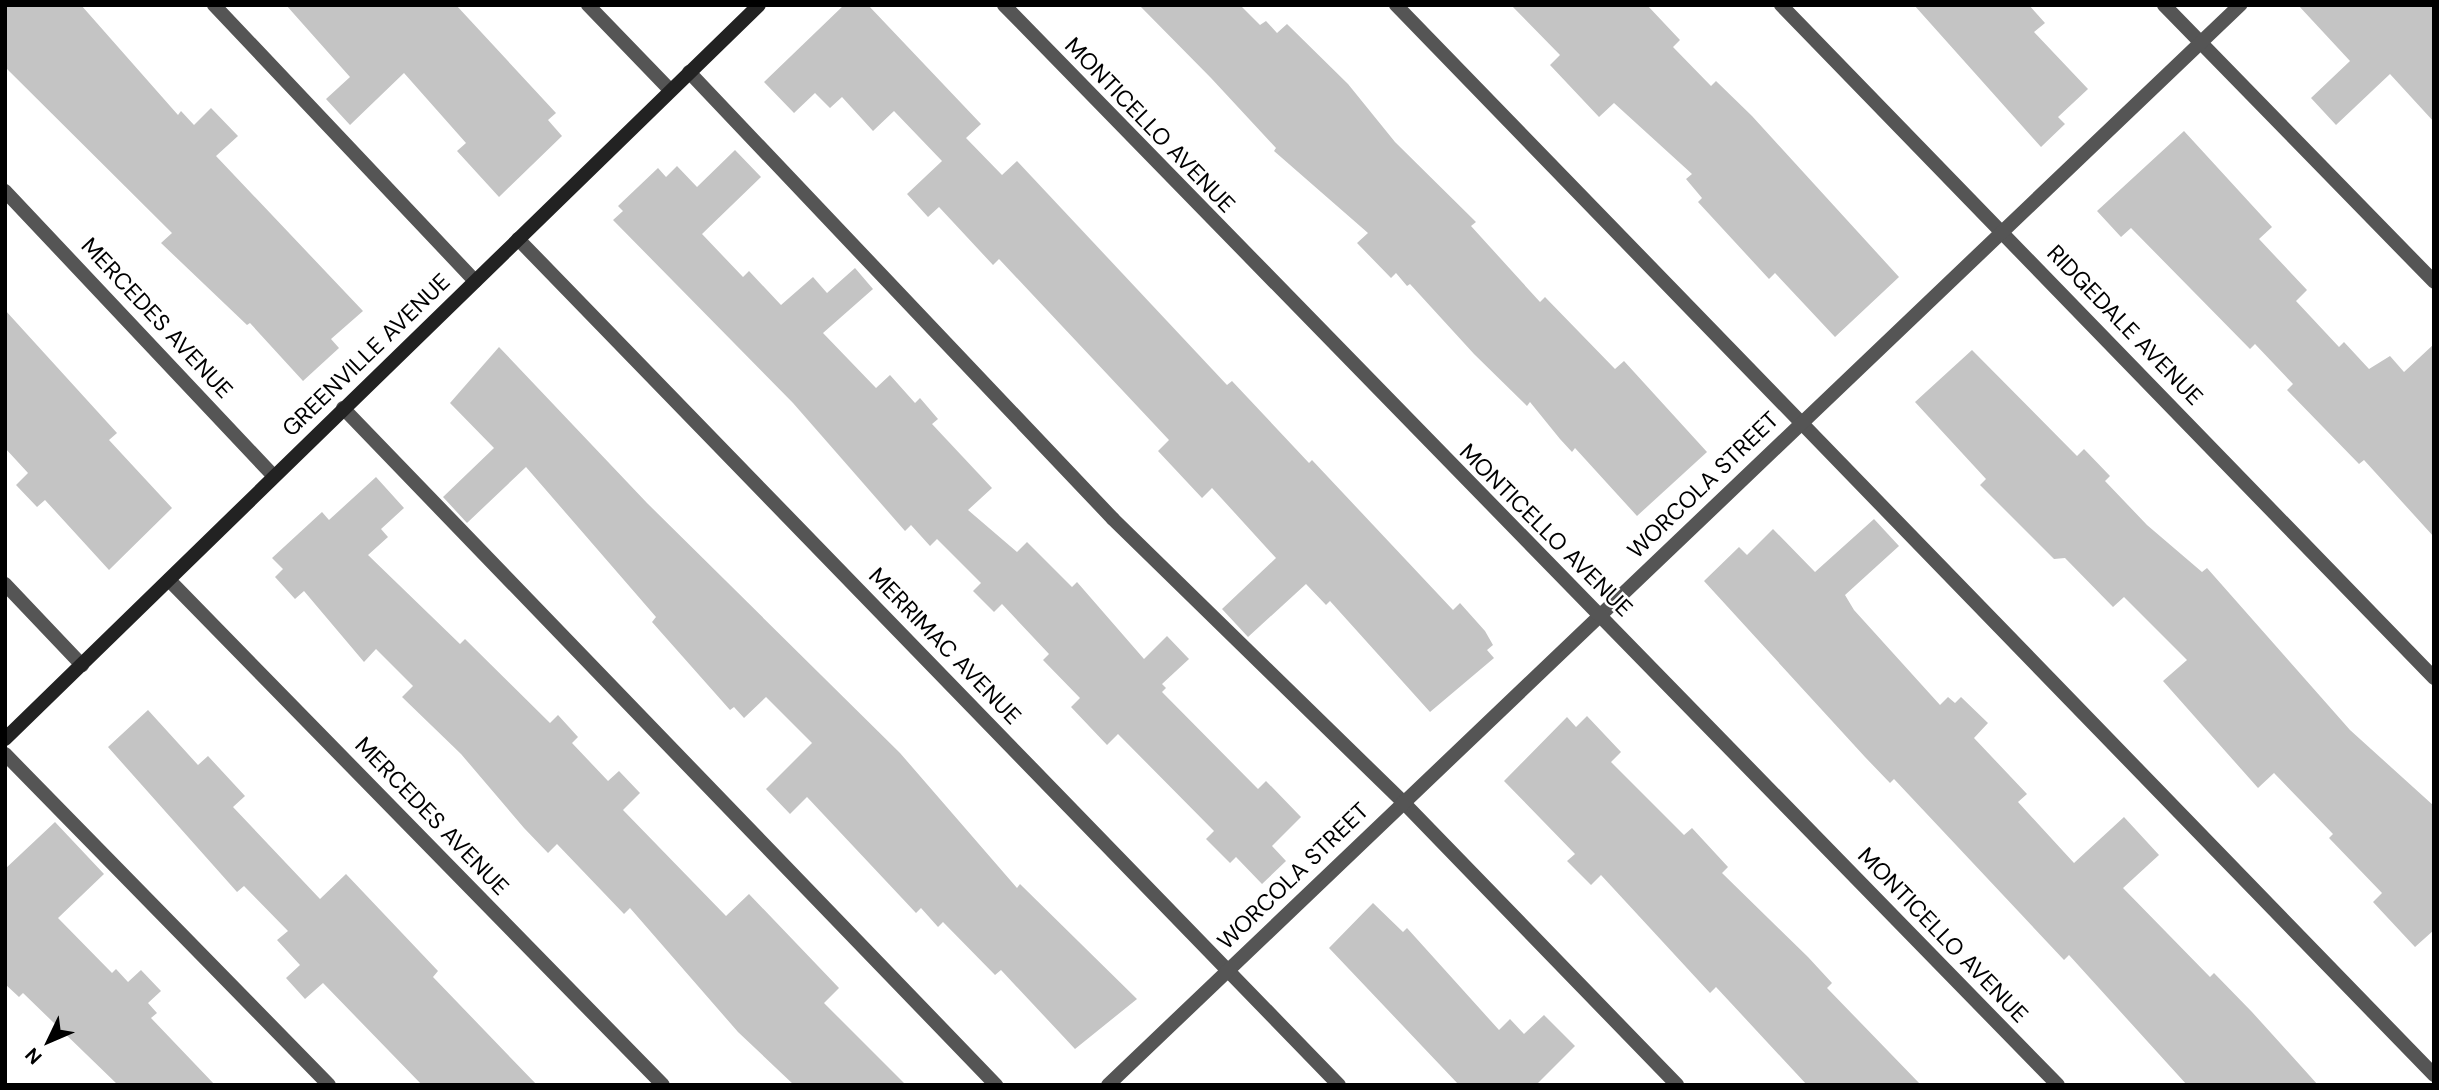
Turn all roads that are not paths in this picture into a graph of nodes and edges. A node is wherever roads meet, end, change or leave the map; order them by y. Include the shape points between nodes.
1 (214, 5) edge
2 (587, 5) edge
3 (759, 5) edge
4 (1004, 5) edge
5 (1396, 5) edge
6 (1781, 5) edge
7 (2164, 5) edge
8 (2240, 5) edge
9 (2201, 43) junction
10 (689, 72) junction
11 (670, 90) junction
12 (5, 191) edge
13 (2001, 232) junction
14 (517, 239) junction
15 (475, 281) junction
16 (2434, 282) edge
17 (343, 408) junction
18 (1800, 422) junction
19 (274, 476) junction
20 (169, 580) junction
21 (5, 584) edge
22 (1600, 616) junction
23 (82, 665) junction
24 (2434, 678) edge
25 (5, 739) edge
26 (5, 754) edge
27 (1403, 802) junction
28 (1228, 971) junction
29 (2434, 1075) edge
30 (329, 1085) edge
31 (663, 1085) edge
32 (996, 1085) edge
33 (1108, 1085) edge
34 (1339, 1085) edge
35 (1677, 1085) edge
36 (2058, 1085) edge

1 - 15 street
2 - 11 street
3 - 10 main road, GREENVILLE AVENUE
4 - 22 street, MONTICELLO AVENUE
5 - 18 street
6 - 13 street, RIDGEDALE AVENUE
7 - 9 street
8 - 9 street, WORCOLA STREET
9 - 13 street, WORCOLA STREET
9 - 16 street
10 - 11 main road, GREENVILLE AVENUE
10 - 27 street via 1113,519
11 - 14 main road, GREENVILLE AVENUE
12 - 19 street, MERCEDES AVENUE
13 - 18 street, WORCOLA STREET
13 - 24 street, RIDGEDALE AVENUE
14 - 15 main road, GREENVILLE AVENUE
14 - 28 street, MERRIMAC AVENUE
15 - 17 main road, GREENVILLE AVENUE
17 - 19 main road, GREENVILLE AVENUE
17 - 32 street
18 - 22 street, WORCOLA STREET
18 - 29 street
19 - 20 main road, GREENVILLE AVENUE
20 - 23 main road, GREENVILLE AVENUE
20 - 31 street, MERCEDES AVENUE
21 - 23 street
22 - 27 street, WORCOLA STREET
22 - 36 street, MONTICELLO AVENUE
23 - 25 main road, GREENVILLE AVENUE
26 - 30 street
27 - 28 street, WORCOLA STREET
27 - 35 street
28 - 33 street, WORCOLA STREET
28 - 34 street, MERRIMAC AVENUE

